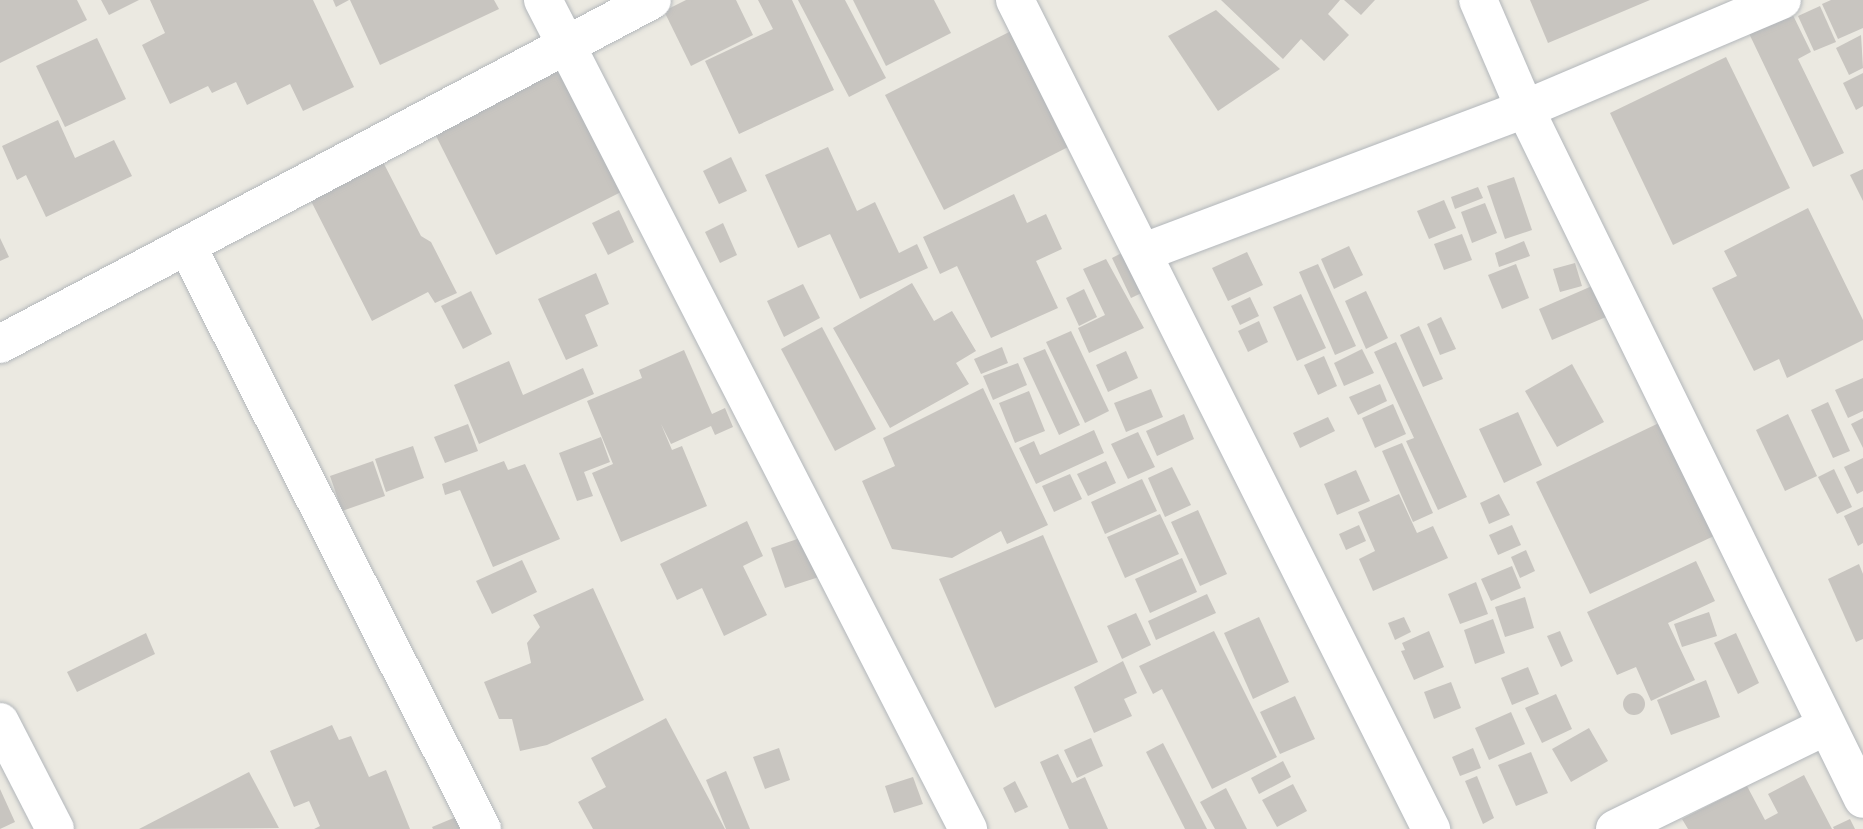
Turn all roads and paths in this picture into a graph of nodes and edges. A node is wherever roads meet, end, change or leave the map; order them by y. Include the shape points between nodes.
1 (543, 0) edge
2 (652, 0) edge
3 (1015, 0) edge
4 (1478, 0) edge
5 (1782, 0) edge
6 (565, 45) junction
7 (1525, 109) junction
8 (188, 248) junction
9 (1144, 252) junction
10 (0, 344) edge
11 (0, 722) edge
12 (1826, 726) junction
13 (1863, 799) edge
14 (55, 829) edge
15 (482, 829) edge
16 (968, 829) edge
17 (1431, 829) edge
18 (1615, 829) edge

1 - 6 street
2 - 6 street
3 - 9 street
4 - 7 street
5 - 7 street
6 - 8 street
6 - 16 street
7 - 9 street
7 - 12 street
8 - 10 street
8 - 15 street
9 - 17 street
11 - 14 street
12 - 13 street
12 - 18 street

